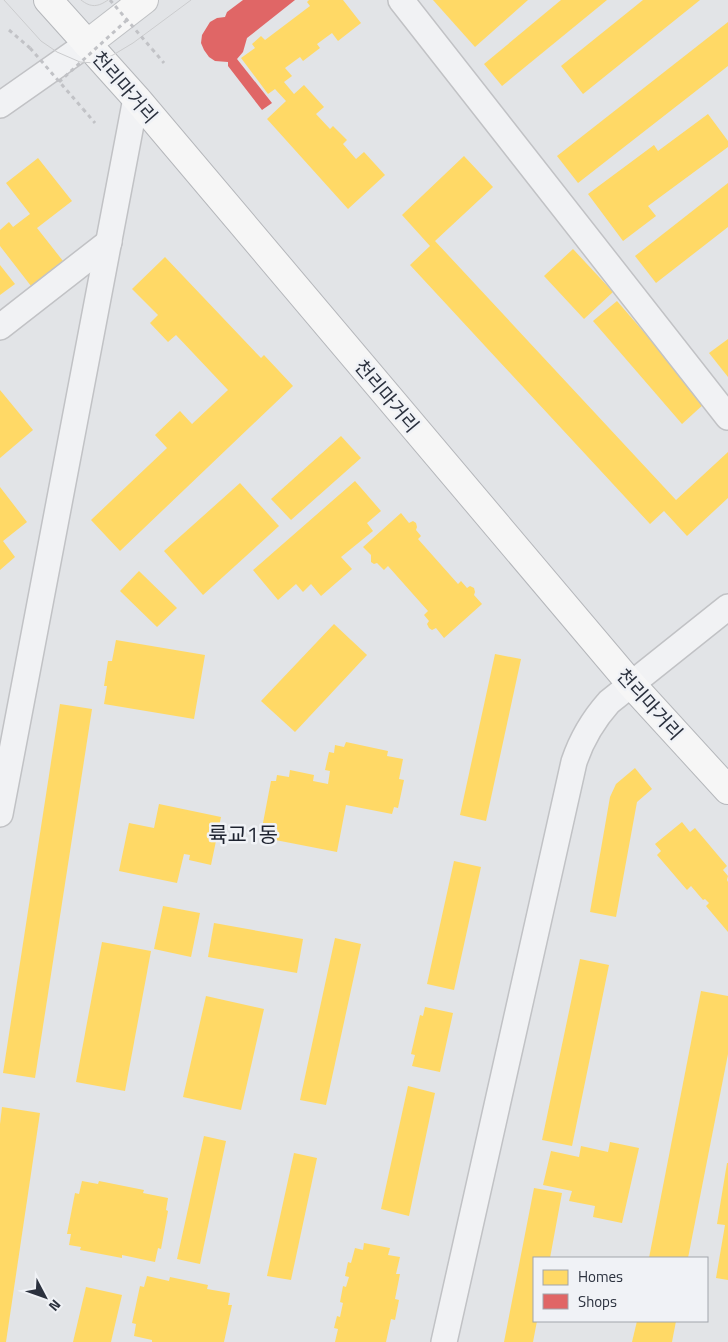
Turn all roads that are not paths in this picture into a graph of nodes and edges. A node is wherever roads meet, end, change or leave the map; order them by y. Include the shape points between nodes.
1 (48, 0) edge
2 (400, 0) edge
3 (136, 10) edge
4 (87, 44) junction
5 (136, 98) junction
6 (0, 105) edge
7 (109, 242) junction
8 (0, 327) edge
9 (728, 417) edge
10 (728, 607) edge
11 (630, 684) junction
12 (728, 790) edge
13 (0, 814) edge
14 (444, 1342) edge

1 - 4 main road, 천리마거리
2 - 9 street
3 - 4 main road
4 - 5 main road, 천리마거리
4 - 6 street
5 - 7 street
5 - 11 main road, 천리마거리
7 - 8 street
7 - 13 street
10 - 11 street
11 - 12 main road, 천리마거리
11 - 14 street via 597,715 574,762

